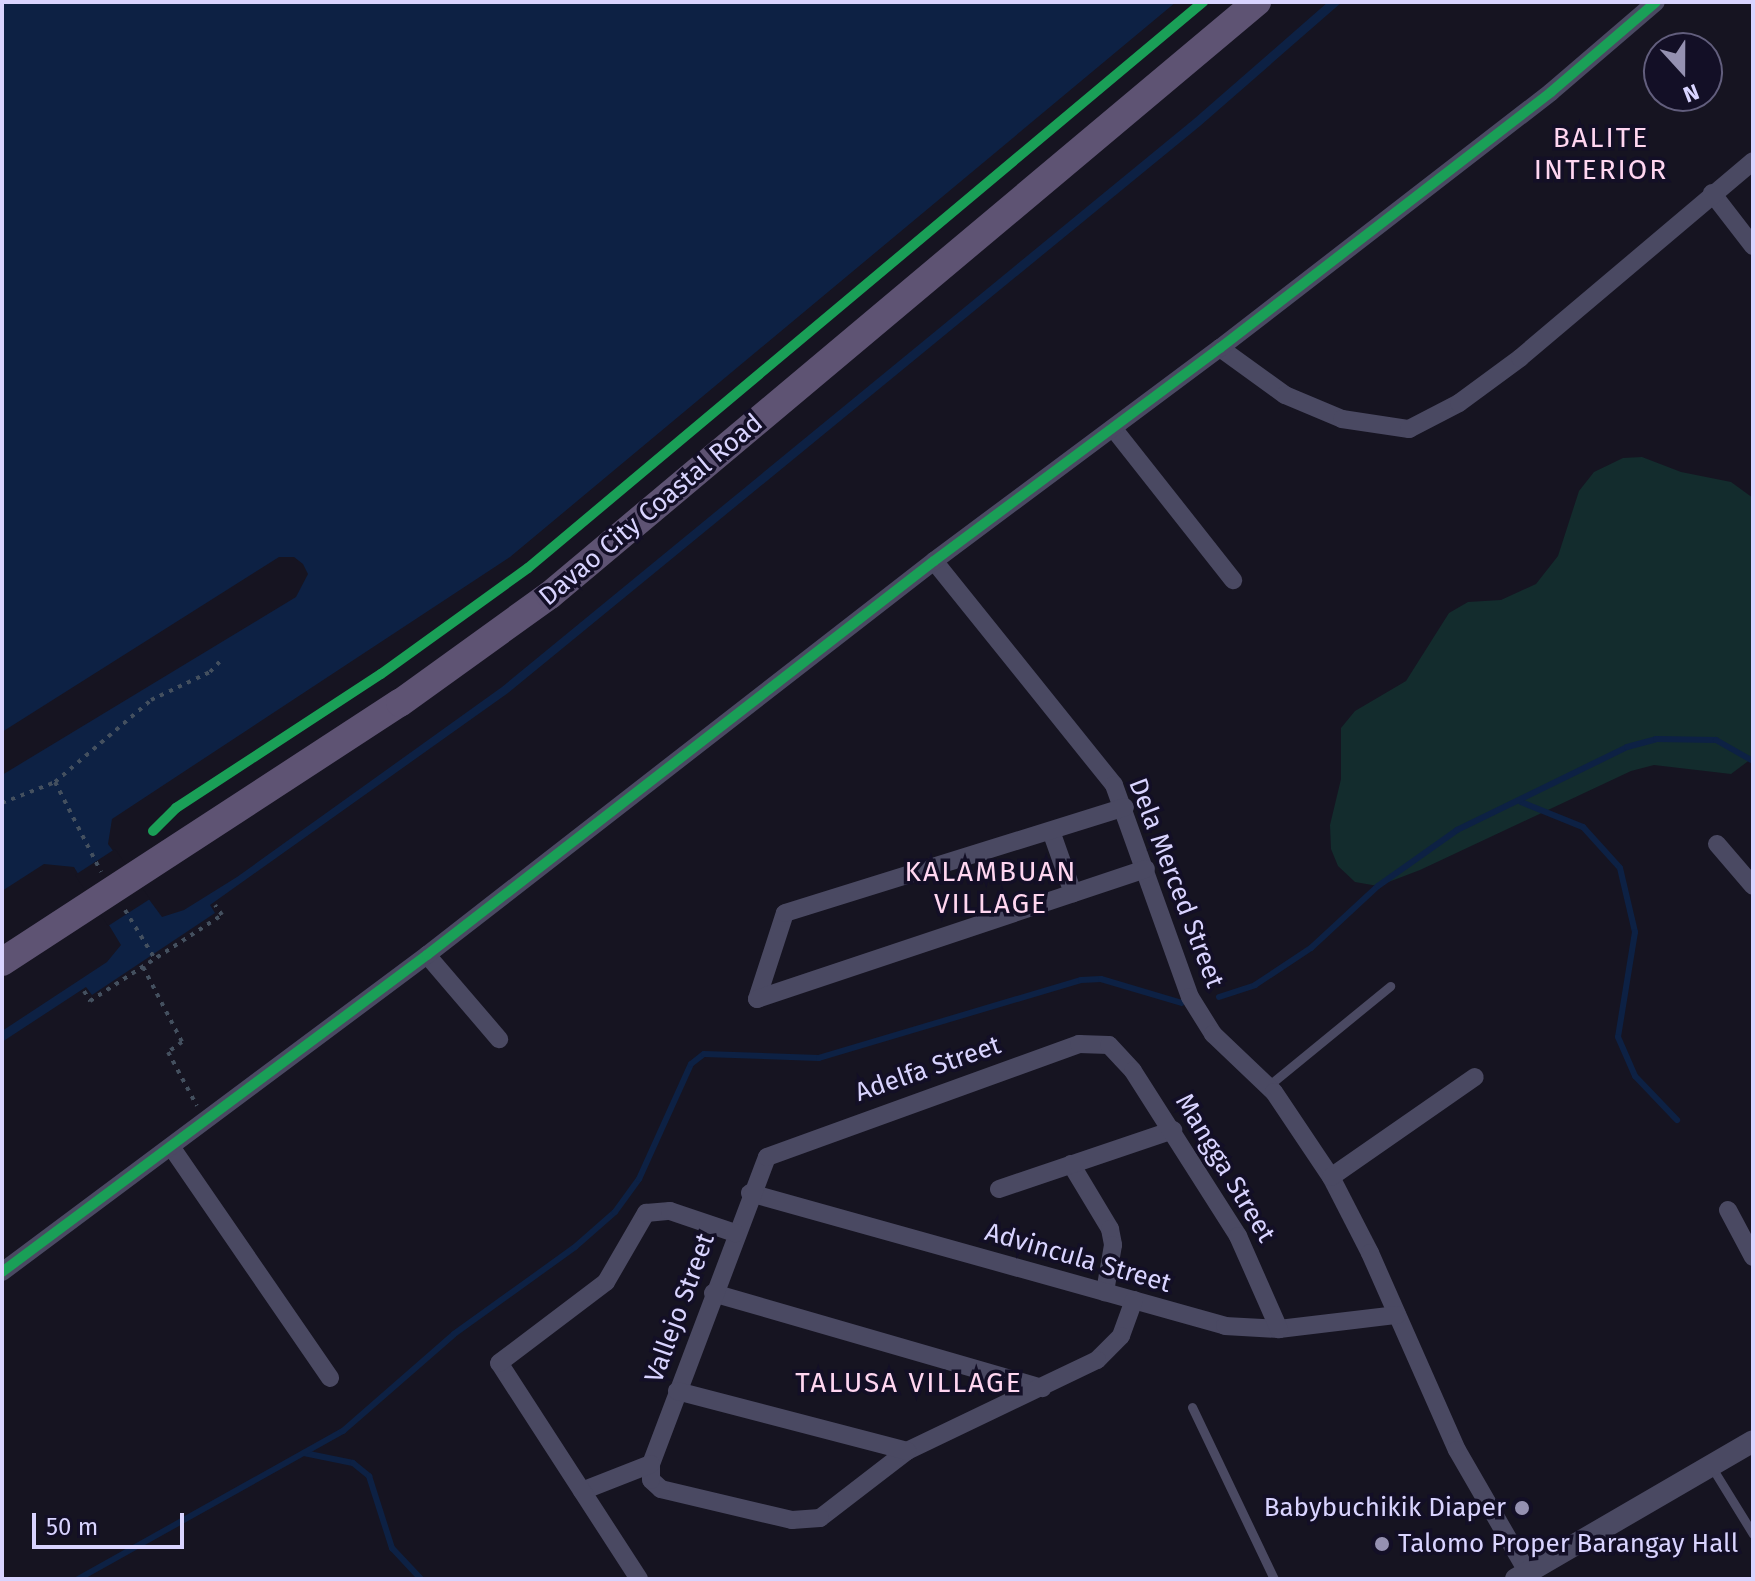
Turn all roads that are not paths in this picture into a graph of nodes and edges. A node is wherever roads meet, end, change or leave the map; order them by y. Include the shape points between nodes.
1 (1257, 2) edge
2 (1656, 2) edge
3 (1753, 161) edge
4 (1712, 193) junction
5 (1753, 246) edge
6 (1220, 348) junction
7 (1113, 428) junction
8 (934, 561) junction
9 (1233, 580) dead end
10 (1125, 807) junction
11 (1051, 831) junction
12 (1717, 844) dead end
13 (1146, 869) junction
14 (1753, 886) edge
15 (1073, 893) junction
16 (427, 955) junction
17 (2, 962) edge
18 (1390, 986) dead end
19 (499, 1039) dead end
20 (1109, 1045) joint
21 (1475, 1077) dead end
22 (1268, 1086) junction
23 (1173, 1130) junction
24 (172, 1148) junction
25 (767, 1157) joint
26 (1071, 1164) junction
27 (1331, 1177) junction
28 (999, 1189) dead end
29 (750, 1193) junction
30 (1728, 1210) dead end
31 (735, 1233) junction
32 (1753, 1257) edge
33 (2, 1272) edge
34 (1105, 1292) junction
35 (713, 1293) junction
36 (1134, 1300) junction
37 (1397, 1315) junction
38 (1279, 1329) junction
39 (330, 1378) dead end
40 (1043, 1388) junction
41 (677, 1391) junction
42 (1192, 1407) dead end
43 (1753, 1441) edge
44 (907, 1451) junction
45 (1711, 1466) junction
46 (651, 1472) junction
47 (582, 1491) junction
48 (1753, 1534) edge
49 (1519, 1577) edge
50 (639, 1579) edge
51 (1274, 1579) edge

1 - 17 main road, Davao City Coastal Road via 550,595 400,703
2 - 6 street via 1551,92
3 - 4 street
4 - 5 street
4 - 6 street via 1520,358 1459,403 1409,429 1342,419 1285,395
6 - 7 street
7 - 8 street
7 - 9 street
8 - 10 street, Dela Merced Street via 1102,768
8 - 16 street
10 - 11 street
10 - 13 street, Dela Merced Street
11 - 15 street
11 - 15 street via 785,913 757,999
12 - 14 street
13 - 15 street
13 - 22 street, Dela Merced Street via 1180,974 1201,1017 1227,1050
16 - 19 street
16 - 24 street
18 - 22 lane
20 - 23 street, Mangga Street
20 - 25 street, Adelfa Street via 1079,1044
21 - 27 street
22 - 27 street, Dela Merced Street
23 - 26 street
23 - 38 street, Mangga Street via 1238,1236
24 - 33 street
24 - 39 street
25 - 29 street, Vallejo Street
26 - 28 street
26 - 34 street via 1110,1229 1113,1245
27 - 37 street, Dela Merced Street
29 - 31 street, Vallejo Street
29 - 34 street, Advincula Street
30 - 32 street
31 - 35 street, Vallejo Street
31 - 47 street via 670,1211 646,1213 606,1282 499,1363
34 - 36 street, Advincula Street
35 - 40 street
35 - 41 street, Vallejo Street
36 - 38 street, Advincula Street via 1225,1326
36 - 40 street via 1111,1350
37 - 38 street, Advincula Street
37 - 49 street, Dela Merced Street
40 - 44 street
41 - 44 street
41 - 46 street, Vallejo Street
42 - 51 lane
43 - 45 street
44 - 46 street via 831,1513 808,1521 661,1489
45 - 48 lane
45 - 49 street
46 - 47 street
47 - 50 street

